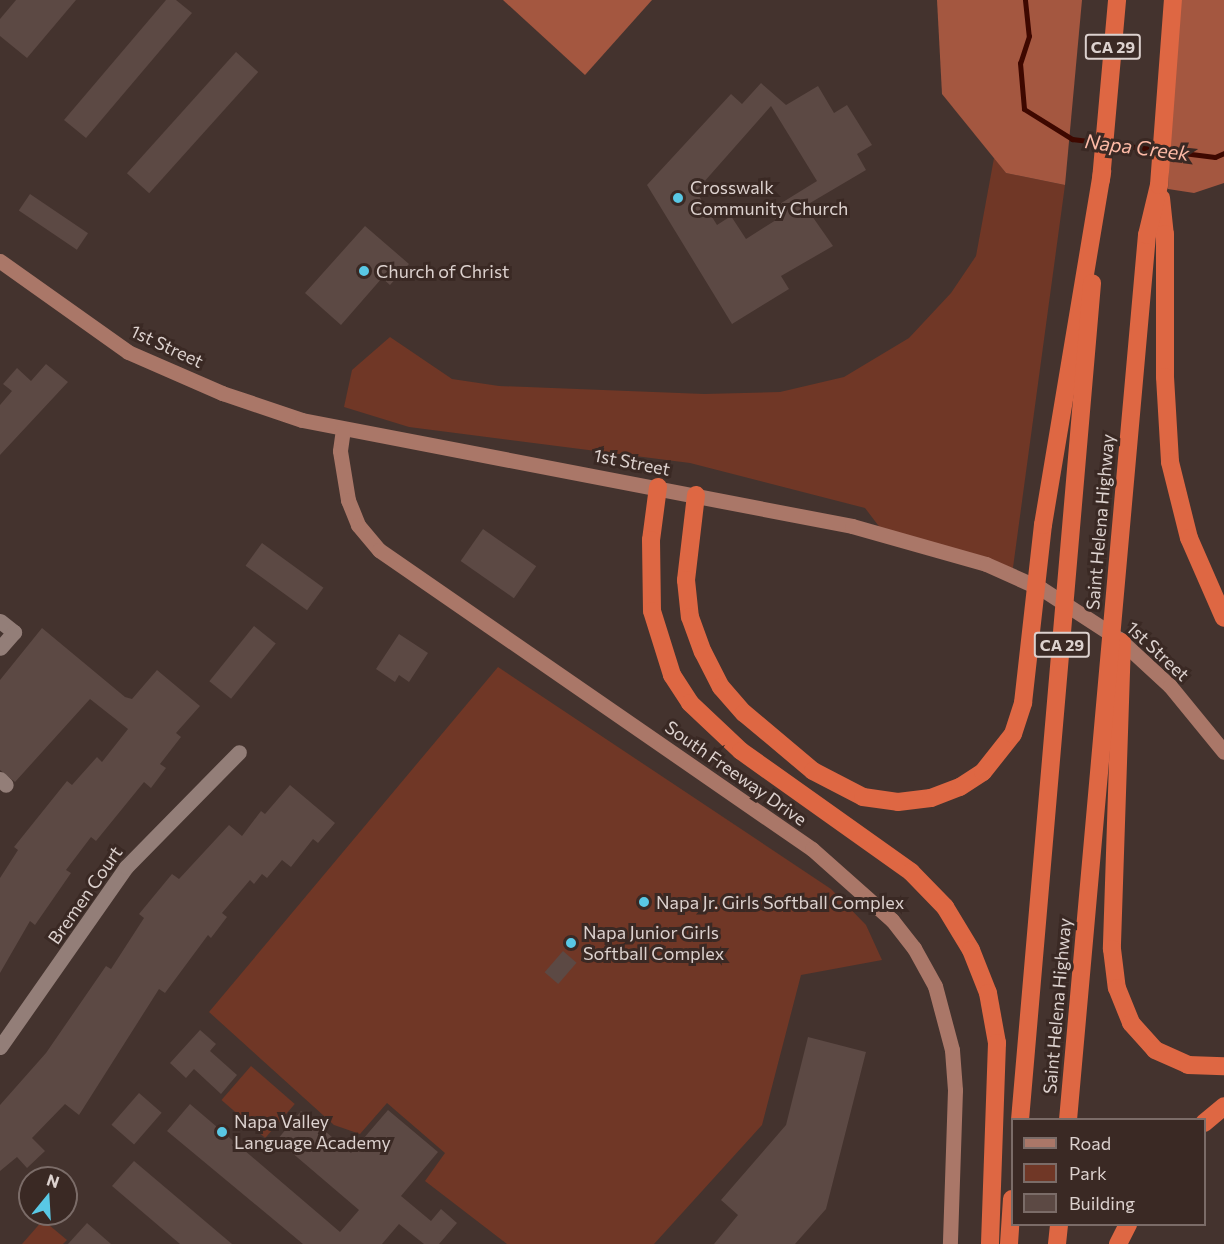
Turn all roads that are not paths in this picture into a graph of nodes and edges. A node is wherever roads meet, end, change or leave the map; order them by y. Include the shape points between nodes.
1 (1117, 0) edge
2 (1173, 0) edge
3 (1102, 171) junction
4 (1159, 185) junction
5 (0, 261) edge
6 (343, 429) junction
7 (1125, 479) junction
8 (658, 487) junction
9 (696, 495) junction
10 (1224, 618) edge
11 (0, 621) edge
12 (0, 648) edge
13 (240, 752) dead end
14 (1224, 752) edge
15 (0, 1047) edge
16 (1224, 1066) edge
17 (1020, 1118) edge
18 (1068, 1118) edge
19 (1011, 1214) edge
20 (1059, 1226) edge
21 (1127, 1226) edge
22 (950, 1244) edge
23 (990, 1244) edge
24 (1009, 1244) edge
25 (1057, 1244) edge
26 (1118, 1244) edge

1 - 3 highway, Saint Helena Highway / CA 29
2 - 4 highway, Saint Helena Highway / CA 29
3 - 9 highway via 1040,549 1023,703 1008,742 983,772 960,787 931,798 898,802 863,796 813,771 744,713 721,687 702,652 690,616 686,580
3 - 17 highway, Saint Helena Highway / CA 29
4 - 7 highway, Saint Helena Highway / CA 29 via 1148,235
4 - 10 highway via 1165,234 1165,377 1170,462 1189,538
5 - 6 main road, 1st Street via 128,352 222,393 302,420
6 - 8 main road, 1st Street
6 - 22 main road, South Freeway Drive via 340,452 348,500 358,525 380,550 812,849 892,920 914,948 935,986 952,1050 955,1090
7 - 16 highway via 1112,938 1117,988 1131,1023 1155,1050 1188,1065
7 - 18 highway, Saint Helena Highway / CA 29
8 - 9 main road, 1st Street
8 - 23 highway via 651,540 652,611 672,675 690,702 741,751 911,872 945,907 971,950 988,993 996,1042
9 - 14 main road, 1st Street via 863,528 986,564 1042,589 1137,654 1185,702
11 - 12 street via 14,632
13 - 15 street, Bremen Court via 126,867
19 - 24 highway
20 - 25 highway
21 - 26 highway

